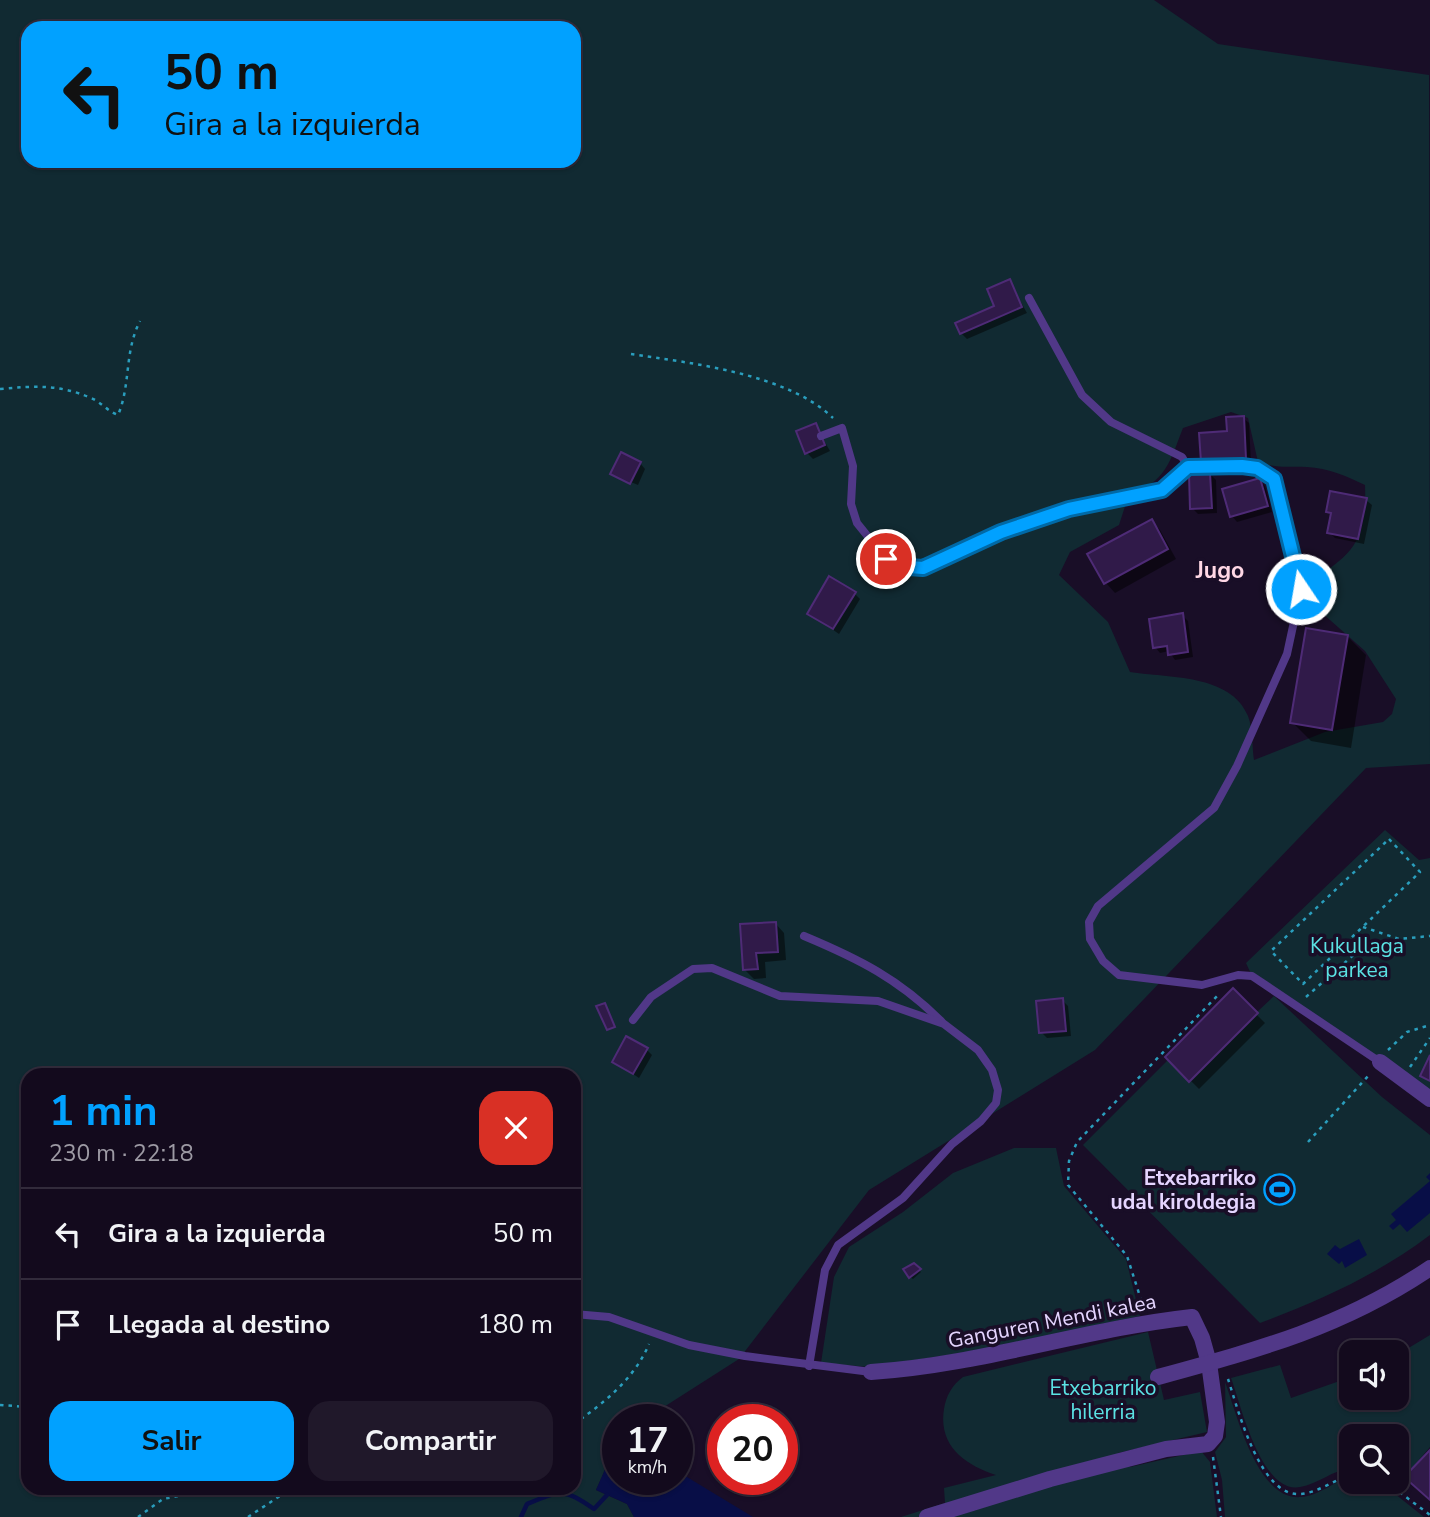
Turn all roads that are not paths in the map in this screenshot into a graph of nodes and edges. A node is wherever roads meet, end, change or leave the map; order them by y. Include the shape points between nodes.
1 (1029, 298) dead end
2 (821, 436) dead end
3 (1188, 467) junction
4 (804, 936) dead end
5 (633, 1020) dead end
6 (944, 1024) junction
7 (1380, 1062) joint
8 (1430, 1099) edge
9 (1430, 1269) edge
10 (581, 1315) edge
11 (1216, 1361) junction
12 (809, 1366) junction
13 (871, 1372) joint
14 (1158, 1377) dead end
15 (927, 1517) edge

1 - 3 lane via 1082,396 1111,422 1182,457
2 - 3 lane via 842,428 853,466 851,504 857,523 886,559 904,568 923,568 1001,532 1069,509 1162,490
3 - 7 lane via 1257,468 1274,479 1301,589 1287,654 1214,808 1098,906 1088,931 1103,961 1119,975 1202,985 1238,975 1262,980
4 - 6 lane via 865,962 897,982
5 - 6 lane via 650,997 693,968 712,968 780,996 877,1001
6 - 12 lane via 978,1050 992,1070 999,1090 996,1103 903,1198 838,1245 825,1270
7 - 8 street
9 - 11 street via 1344,1318 1280,1344
10 - 12 lane via 609,1317 689,1345
11 - 13 street, Ganguren Mendi kalea via 1192,1317 917,1369
11 - 14 street
11 - 15 street via 1217,1422 1208,1444 1140,1455
12 - 13 lane

